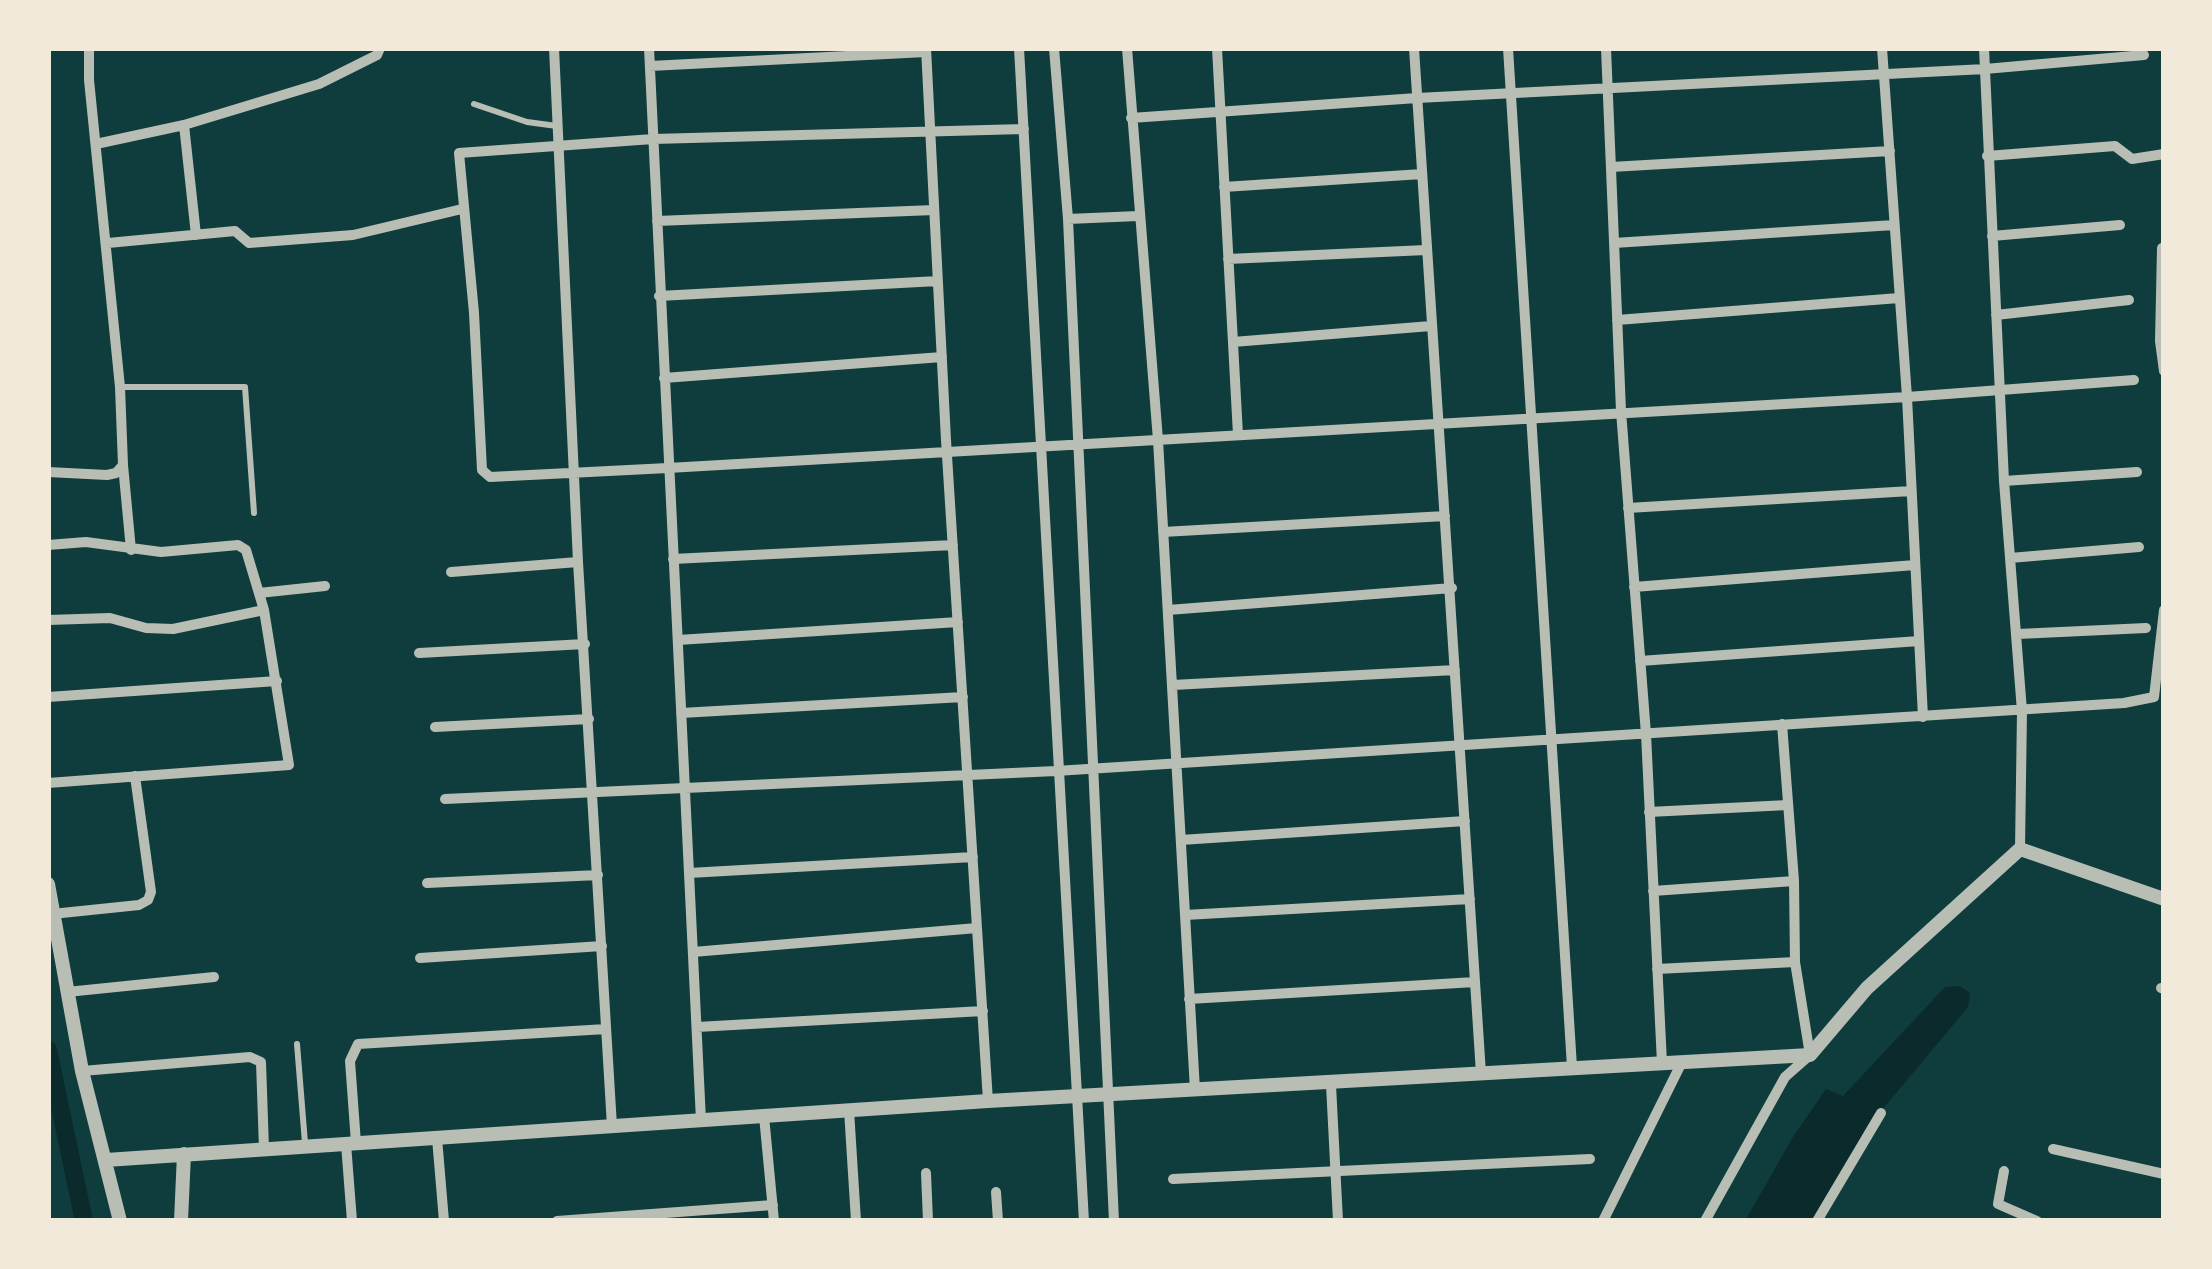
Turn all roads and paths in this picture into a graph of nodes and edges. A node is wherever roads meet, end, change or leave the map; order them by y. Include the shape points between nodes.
1 (89, 48) edge
2 (380, 48) edge
3 (554, 48) edge
4 (649, 48) edge
5 (1019, 48) edge
6 (1054, 48) edge
7 (1127, 48) edge
8 (1217, 48) edge
9 (1414, 48) edge
10 (1508, 48) edge
11 (1606, 48) edge
12 (1882, 48) edge
13 (1984, 48) edge
14 (926, 50) edge
15 (2144, 55) dead end
16 (650, 66) junction
17 (1985, 69) junction
18 (1883, 72) junction
19 (1608, 88) junction
20 (1510, 93) junction
21 (1417, 98) junction
22 (474, 104) dead end
23 (1219, 110) junction
24 (1131, 118) junction
25 (184, 125) junction
26 (558, 126) junction
27 (1024, 129) junction
28 (930, 132) junction
29 (653, 139) junction
30 (96, 144) junction
31 (559, 145) junction
32 (1889, 151) junction
33 (2164, 154) edge
34 (1988, 156) junction
35 (1611, 167) junction
36 (1422, 174) junction
37 (1224, 187) junction
38 (462, 209) junction
39 (934, 210) junction
40 (1138, 216) junction
41 (1068, 219) junction
42 (657, 221) junction
43 (1894, 225) junction
44 (2120, 225) dead end
45 (196, 235) junction
46 (1992, 236) junction
47 (108, 243) junction
48 (1614, 243) junction
49 (2162, 248) edge
50 (1426, 250) junction
51 (1228, 259) junction
52 (938, 281) junction
53 (659, 296) junction
54 (1899, 298) junction
55 (2129, 300) dead end
56 (1996, 314) junction
57 (1617, 320) junction
58 (1431, 326) junction
59 (1233, 342) junction
60 (942, 357) junction
61 (2164, 371) edge
62 (664, 378) junction
63 (2134, 380) dead end
64 (120, 387) junction
65 (2000, 391) junction
66 (1907, 397) junction
67 (1621, 411) junction
68 (1529, 417) junction
69 (1437, 423) junction
70 (1238, 435) junction
71 (1158, 440) junction
72 (1077, 444) junction
73 (1043, 445) junction
74 (947, 451) junction
75 (124, 465) junction
76 (668, 468) junction
77 (48, 472) edge
78 (2137, 472) dead end
79 (575, 473) junction
80 (2004, 481) junction
81 (1911, 491) junction
82 (1628, 508) junction
83 (254, 512) dead end
84 (1445, 516) junction
85 (1163, 532) junction
86 (48, 544) edge
87 (953, 545) junction
88 (2138, 547) dead end
89 (130, 550) junction
90 (2010, 558) junction
91 (673, 560) junction
92 (578, 562) junction
93 (1916, 565) junction
94 (451, 572) dead end
95 (325, 586) dead end
96 (1634, 586) junction
97 (1451, 588) junction
98 (259, 593) junction
99 (264, 610) junction
100 (1168, 610) junction
101 (2164, 610) edge
102 (48, 620) edge
103 (958, 622) junction
104 (2146, 628) dead end
105 (2018, 634) junction
106 (678, 640) junction
107 (1919, 641) junction
108 (585, 644) junction
109 (419, 653) dead end
110 (1640, 661) junction
111 (1455, 670) junction
112 (277, 681) junction
113 (1173, 685) junction
114 (962, 697) junction
115 (48, 698) edge
116 (2022, 712) junction
117 (681, 713) junction
118 (1923, 717) junction
119 (589, 719) junction
120 (1782, 724) junction
121 (435, 727) dead end
122 (1646, 734) junction
123 (1552, 740) junction
124 (1460, 746) junction
125 (1178, 764) junction
126 (1095, 769) junction
127 (1056, 771) junction
128 (136, 776) junction
129 (968, 776) junction
130 (48, 783) edge
131 (684, 791) junction
132 (593, 794) junction
133 (445, 799) dead end
134 (1788, 805) junction
135 (1649, 812) junction
136 (1465, 821) junction
137 (1181, 840) junction
138 (2023, 850) junction
139 (973, 857) junction
140 (689, 873) junction
141 (598, 875) junction
142 (1794, 881) junction
143 (427, 883) dead end
144 (48, 884) edge
145 (1653, 891) junction
146 (1470, 899) junction
147 (2164, 899) edge
148 (52, 914) junction
149 (1185, 915) junction
150 (977, 928) junction
151 (602, 946) junction
152 (694, 952) junction
153 (419, 958) dead end
154 (1795, 962) junction
155 (1657, 969) junction
156 (214, 977) dead end
157 (1475, 982) junction
158 (67, 992) junction
159 (1189, 999) junction
160 (982, 1010) junction
161 (697, 1027) junction
162 (607, 1029) junction
163 (297, 1043) dead end
164 (1810, 1055) junction
165 (1682, 1062) junction
166 (1662, 1063) junction
167 (1573, 1067) junction
168 (82, 1071) junction
169 (1481, 1072) junction
170 (1331, 1084) junction
171 (1195, 1090) junction
172 (1108, 1094) junction
173 (1075, 1096) junction
174 (988, 1101) junction
175 (849, 1110) junction
176 (1881, 1112) dead end
177 (764, 1116) junction
178 (701, 1120) junction
179 (612, 1126) junction
180 (437, 1138) junction
181 (351, 1143) junction
182 (306, 1147) junction
183 (264, 1149) junction
184 (2053, 1149) dead end
185 (184, 1154) junction
186 (1590, 1159) dead end
187 (106, 1160) junction
188 (1336, 1171) junction
189 (2004, 1171) dead end
190 (926, 1173) dead end
191 (2164, 1174) edge
192 (1173, 1179) dead end
193 (996, 1192) dead end
194 (773, 1204) junction
195 (685, 1217) edge
196 (606, 1219) edge
197 (119, 1221) edge
198 (181, 1221) edge
199 (352, 1221) edge
200 (444, 1221) edge
201 (557, 1221) edge
202 (774, 1221) edge
203 (856, 1221) edge
204 (928, 1221) edge
205 (998, 1221) edge
206 (1084, 1221) edge
207 (1114, 1221) edge
208 (1338, 1221) edge
209 (1603, 1221) edge
210 (1705, 1221) edge
211 (1816, 1221) edge
212 (2036, 1221) edge

1 - 30 street
2 - 25 street via 320,84
3 - 26 street
4 - 16 street
5 - 27 street
6 - 41 street
7 - 24 street
8 - 23 street
9 - 21 street
10 - 20 street
11 - 19 street
12 - 18 street
13 - 17 street
14 - 16 street
14 - 28 street
15 - 17 street
16 - 29 street
17 - 18 street
17 - 34 street
18 - 19 street
18 - 32 street
19 - 20 street
19 - 35 street
20 - 21 street
20 - 68 street
21 - 23 street
21 - 36 street
22 - 26 lane
23 - 24 street
23 - 37 street
24 - 40 street
25 - 30 street
25 - 45 street
26 - 31 street
27 - 28 street
27 - 73 street
28 - 29 street
28 - 39 street
29 - 31 street
29 - 42 street
30 - 47 street
31 - 38 street via 459,153
31 - 79 street
32 - 35 street
32 - 43 street
33 - 34 street via 2132,159 2115,146
34 - 46 street
35 - 48 street
36 - 37 street
36 - 50 street
37 - 51 street
38 - 45 street via 352,236 249,243 240,232
38 - 79 street via 485,474
39 - 42 street
39 - 52 street
40 - 41 street
40 - 71 street
41 - 72 street
42 - 53 street
43 - 48 street
43 - 54 street
44 - 46 street
45 - 47 street
46 - 56 street
47 - 64 street
48 - 57 street
49 - 61 street
50 - 51 street
50 - 58 street
51 - 59 street
52 - 53 street
52 - 60 street
53 - 62 street
54 - 57 street
54 - 66 street
55 - 56 street
56 - 65 street
57 - 67 street
58 - 59 street
58 - 69 street
59 - 70 street
60 - 62 street
60 - 74 street
62 - 76 street
63 - 65 street
64 - 75 street
64 - 83 lane via 245,387
65 - 66 street
65 - 80 street
66 - 67 street
66 - 81 street
67 - 68 street
67 - 82 street
68 - 69 street
68 - 123 street
69 - 70 street
69 - 84 street
70 - 71 street
71 - 72 street
71 - 85 street
72 - 73 street
72 - 126 street
73 - 74 street
73 - 127 street
74 - 76 street
74 - 87 street
75 - 77 street via 107,475
75 - 89 street
76 - 79 street
76 - 91 street
78 - 80 street
79 - 92 street
80 - 90 street
81 - 82 street
81 - 93 street
82 - 96 street
84 - 85 street
84 - 97 street
85 - 100 street
86 - 89 street
87 - 91 street
87 - 103 street
88 - 90 street
89 - 98 street via 238,545 251,558
90 - 105 street
91 - 106 street
92 - 94 street
92 - 108 street
93 - 96 street
93 - 107 street
95 - 98 street
96 - 110 street
97 - 100 street
97 - 111 street
98 - 99 street
99 - 102 street via 173,629 110,618
99 - 112 street
100 - 113 street
101 - 116 street via 2154,698
103 - 106 street
103 - 114 street
104 - 105 street
105 - 116 street
106 - 117 street
107 - 110 street
107 - 118 street
108 - 109 street
108 - 119 street
110 - 122 street
111 - 113 street
111 - 124 street
112 - 115 street
112 - 128 street via 289,765
113 - 125 street
114 - 117 street
114 - 129 street
116 - 118 street
116 - 138 street
117 - 131 street
118 - 120 street
119 - 121 street
119 - 132 street
120 - 122 street
120 - 134 street
122 - 123 street
122 - 135 street
123 - 124 street
123 - 167 street
124 - 125 street
124 - 136 street
125 - 126 street
125 - 137 street
126 - 127 street
126 - 172 street
127 - 129 street
127 - 173 street
128 - 130 street
128 - 148 street via 148,900
129 - 131 street
129 - 139 street
131 - 132 street
131 - 140 street
132 - 133 street
132 - 141 street
134 - 135 street
134 - 142 street
135 - 145 street
136 - 137 street
136 - 146 street
137 - 149 street
138 - 147 street
138 - 164 street via 1867,988
139 - 140 street
139 - 150 street
140 - 152 street
141 - 143 street
141 - 151 street
142 - 145 street
142 - 154 street
144 - 148 street
145 - 155 street
146 - 149 street
146 - 157 street
148 - 158 street
149 - 159 street
150 - 152 street
150 - 160 street
151 - 153 street
151 - 162 street
152 - 161 street
154 - 155 street
154 - 164 street
155 - 166 street
156 - 158 street
157 - 159 street
157 - 169 street
158 - 168 street
159 - 171 street
160 - 161 street
160 - 174 street
161 - 178 street
162 - 179 street
162 - 181 street via 358,1044 350,1060
163 - 182 lane
164 - 165 street
164 - 210 street via 1785,1077
165 - 166 street
165 - 209 street
166 - 167 street
167 - 169 street
168 - 183 street via 250,1057 261,1062
168 - 187 street
169 - 170 street
170 - 171 street
170 - 188 street
171 - 172 street
172 - 173 street
172 - 207 street
173 - 174 street
173 - 206 street
174 - 175 street
175 - 177 street
175 - 203 street
176 - 211 street
177 - 178 street
177 - 194 street
178 - 179 street
179 - 180 street
180 - 181 street
180 - 200 street
181 - 182 street
181 - 199 street
182 - 183 street
183 - 185 street
184 - 191 street
185 - 187 street
185 - 198 street
186 - 188 street
187 - 197 street
188 - 192 street
188 - 208 street
189 - 212 street via 1998,1204
190 - 204 street
193 - 205 street
194 - 195 street
194 - 202 street
195 - 196 street
196 - 201 street

